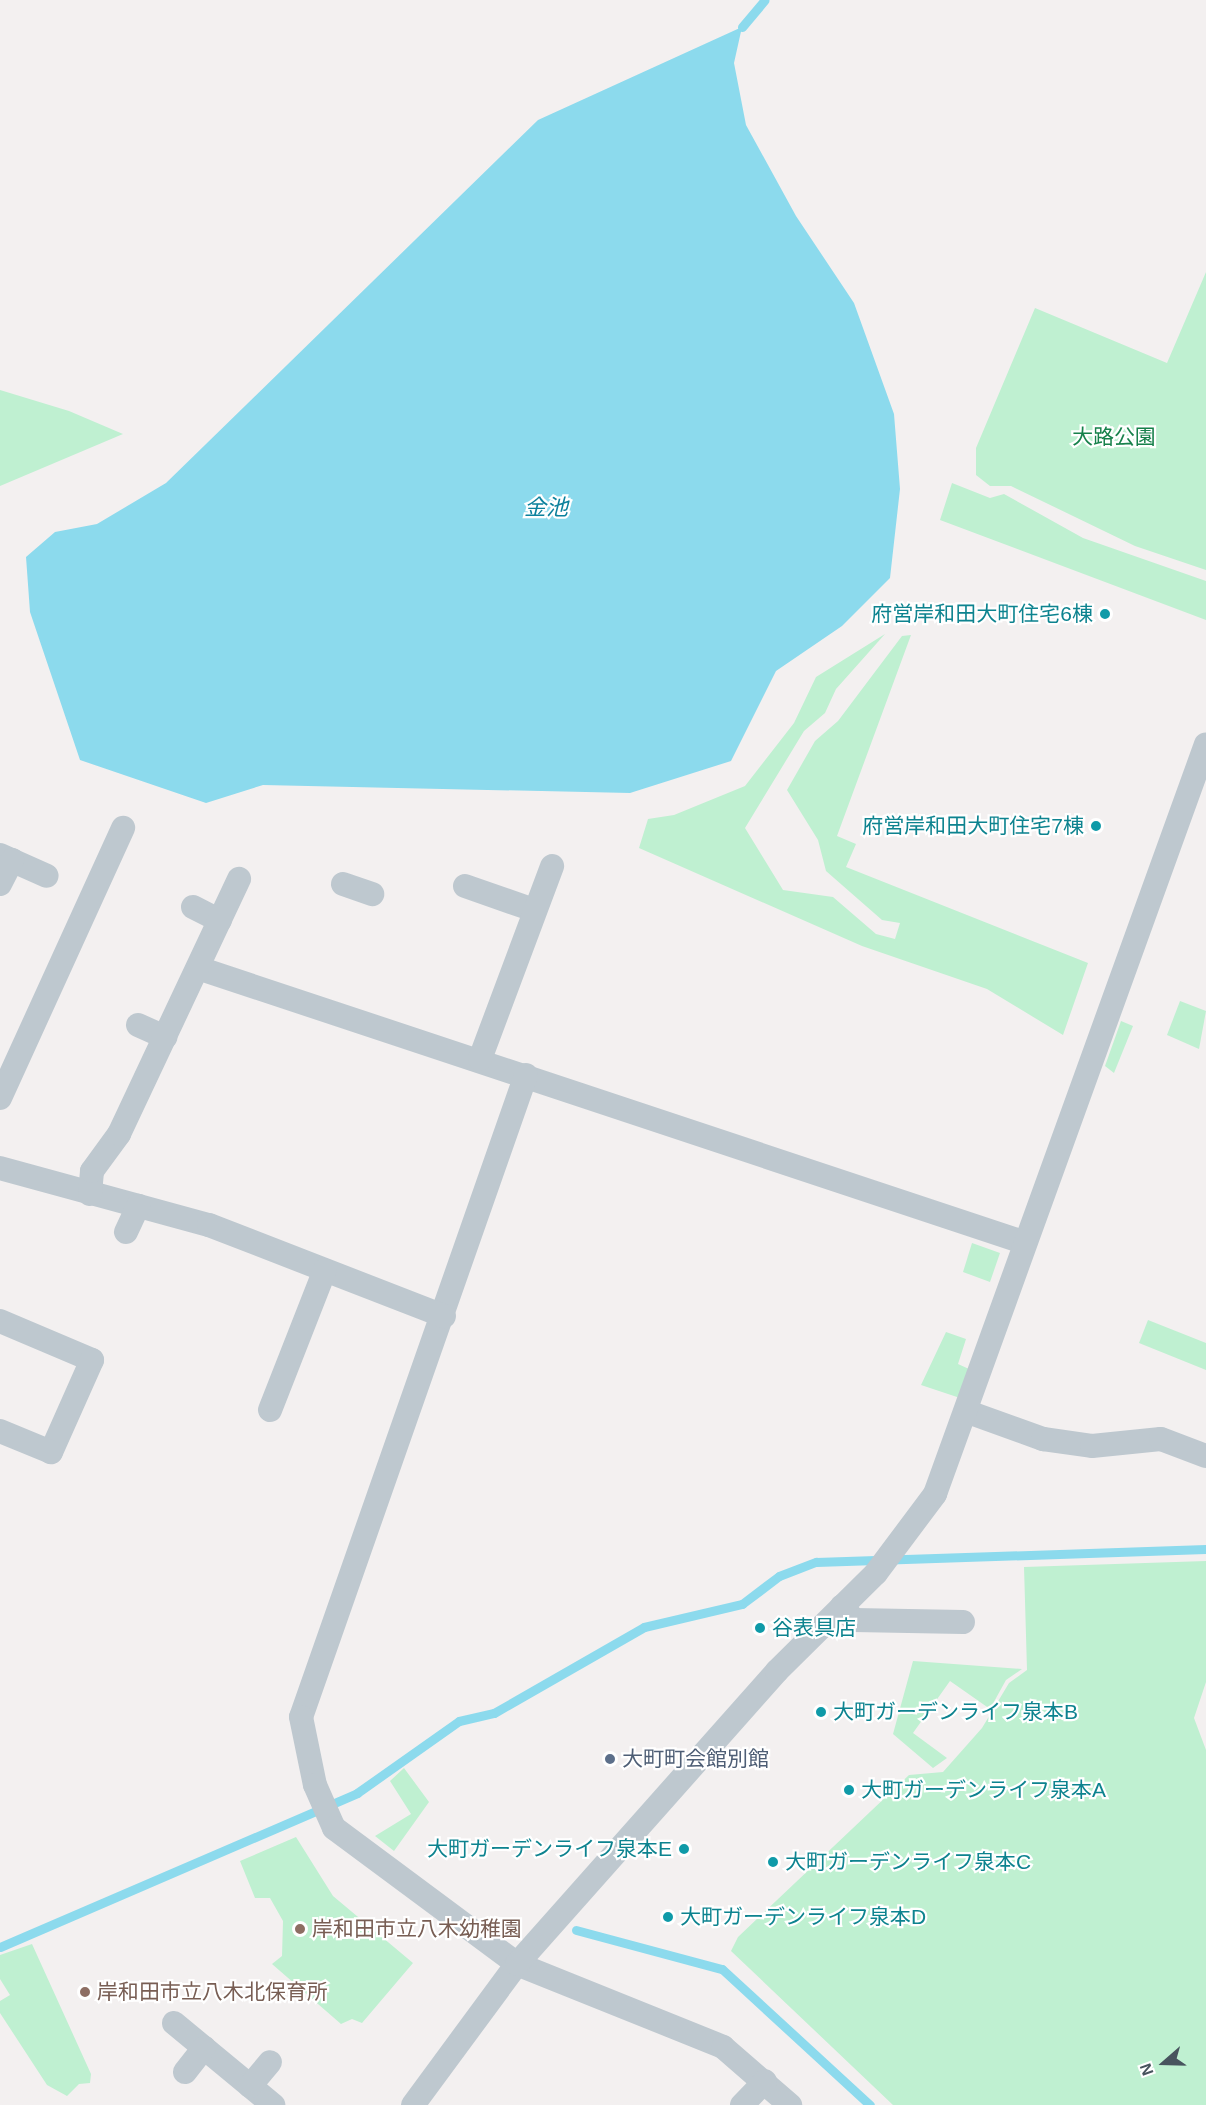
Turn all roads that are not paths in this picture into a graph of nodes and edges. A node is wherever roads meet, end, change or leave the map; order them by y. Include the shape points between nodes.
1 (1206, 744) edge
2 (1199, 781) edge
3 (123, 828) dead end
4 (6, 857) edge
5 (552, 866) dead end
6 (47, 876) dead end
7 (239, 879) dead end
8 (0, 884) edge
9 (343, 884) dead end
10 (465, 886) dead end
11 (372, 894) dead end
12 (193, 907) dead end
13 (534, 910) junction
14 (220, 921) junction
15 (198, 968) junction
16 (138, 1025) dead end
17 (165, 1037) junction
18 (480, 1059) junction
19 (525, 1075) junction
20 (0, 1098) edge
21 (0, 1168) edge
22 (90, 1194) junction
23 (138, 1206) junction
24 (126, 1232) dead end
25 (1023, 1242) junction
26 (325, 1269) junction
27 (444, 1316) junction
28 (0, 1321) edge
29 (270, 1410) dead end
30 (968, 1412) junction
31 (0, 1431) edge
32 (1206, 1456) edge
33 (842, 1606) junction
34 (963, 1622) dead end
35 (517, 1964) junction
36 (174, 2023) dead end
37 (204, 2048) junction
38 (270, 2062) dead end
39 (185, 2072) dead end
40 (765, 2081) junction
41 (250, 2086) junction
42 (273, 2105) edge
43 (413, 2105) edge
44 (742, 2105) edge
45 (790, 2105) edge

1 - 2 street
2 - 25 street
3 - 20 street
4 - 6 street
4 - 8 street
5 - 13 street
7 - 14 street
9 - 11 street
10 - 13 street
12 - 14 street
13 - 18 street
14 - 15 street
15 - 17 street
15 - 18 street
16 - 17 street
17 - 22 street via 119,1134 92,1171
18 - 19 street
19 - 25 street
19 - 27 street
21 - 22 street
22 - 23 street
23 - 24 street
23 - 26 street via 210,1225
25 - 30 street
26 - 27 street
26 - 29 street
27 - 35 street via 301,1717 322,1803 334,1828
28 - 31 street via 92,1360 51,1452
30 - 32 street via 1043,1439 1092,1446 1161,1439
30 - 33 street via 935,1494 885,1560
33 - 34 street via 854,1620
33 - 35 street via 777,1671
35 - 40 street via 723,2047
35 - 43 street
36 - 37 street
37 - 39 street
37 - 41 street
38 - 41 street
40 - 44 street
40 - 45 street
41 - 42 street

